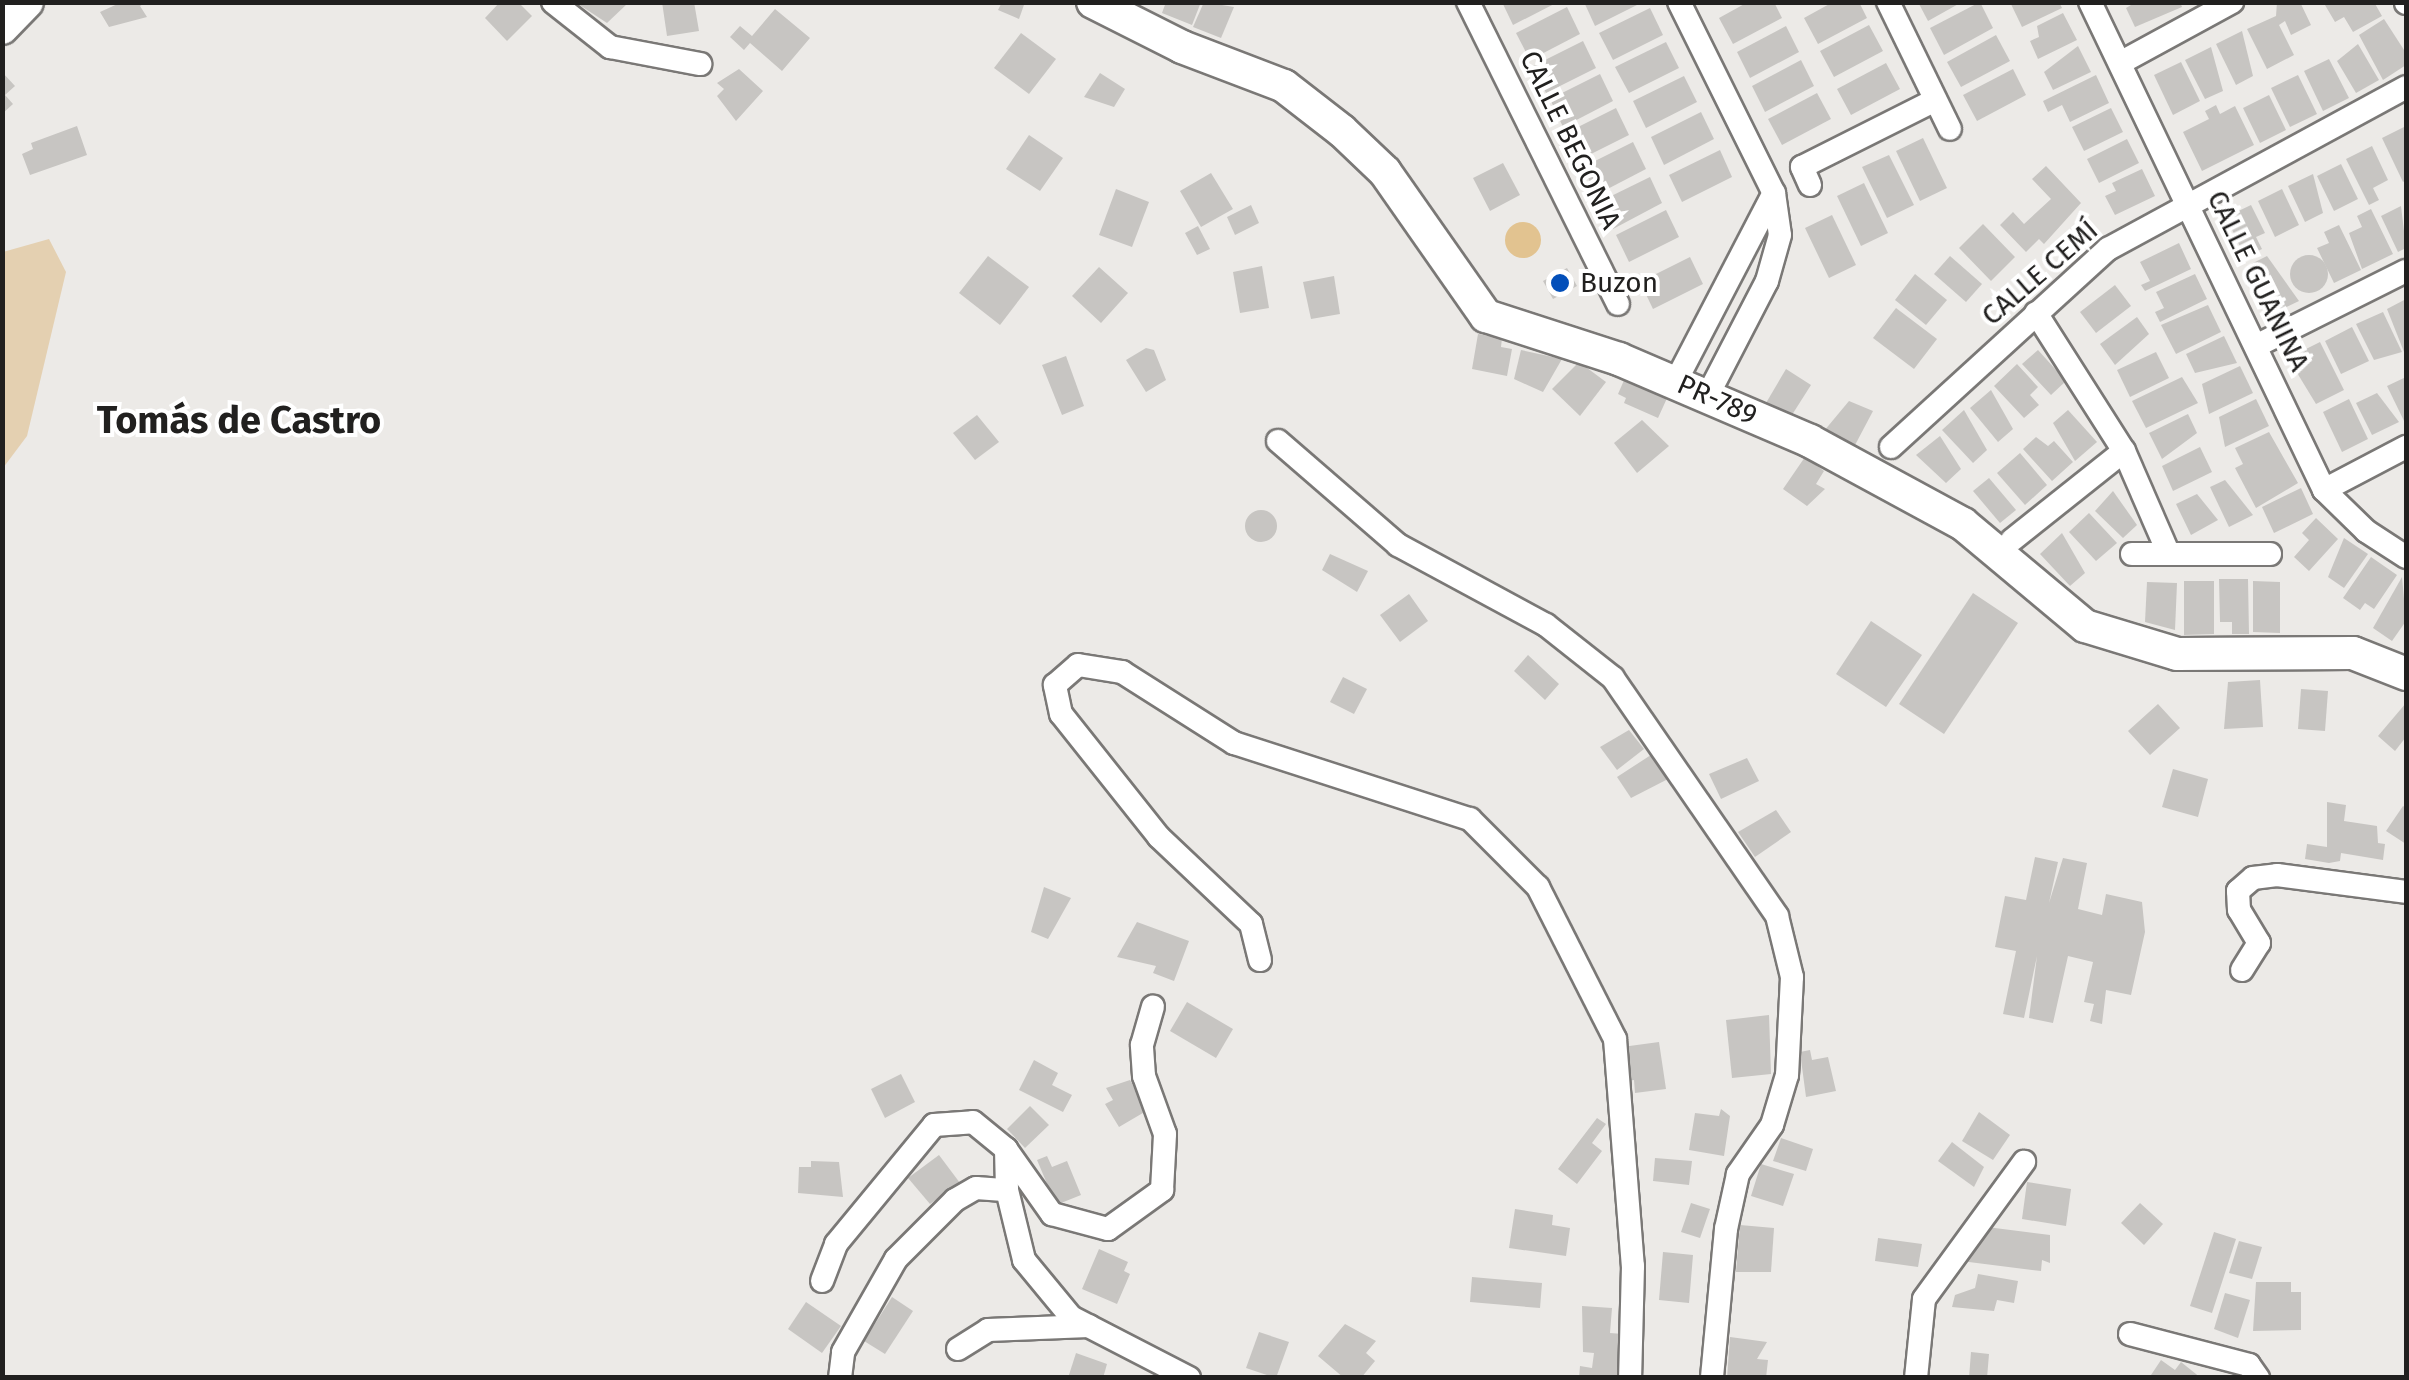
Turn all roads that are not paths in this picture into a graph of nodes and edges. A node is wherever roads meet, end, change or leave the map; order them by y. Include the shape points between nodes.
1 (27, 2) edge
2 (553, 2) edge
3 (1093, 2) edge
4 (1468, 2) edge
5 (1680, 2) edge
6 (1888, 2) edge
7 (2090, 2) edge
8 (2232, 2) edge
9 (2, 28) edge
10 (2120, 63) junction
11 (700, 64) dead end
12 (2406, 87) edge
13 (1936, 100) junction
14 (1950, 129) dead end
15 (1810, 186) dead end
16 (1774, 193) junction
17 (2188, 206) junction
18 (2406, 271) edge
19 (1618, 304) dead end
20 (2036, 313) junction
21 (2258, 345) junction
22 (1676, 381) junction
23 (1708, 395) junction
24 (1278, 442) dead end
25 (1891, 446) dead end
26 (2406, 447) edge
27 (2124, 451) junction
28 (2324, 490) junction
29 (2012, 540) dead end
30 (2168, 552) junction
31 (2132, 554) dead end
32 (2270, 554) dead end
33 (2406, 557) edge
34 (2406, 674) edge
35 (2406, 892) edge
36 (1260, 960) dead end
37 (2242, 970) dead end
38 (1153, 1007) dead end
39 (1006, 1149) junction
40 (2024, 1162) dead end
41 (1007, 1190) junction
42 (822, 1281) dead end
43 (1089, 1326) junction
44 (2130, 1334) dead end
45 (958, 1349) dead end
46 (840, 1378) edge
47 (1189, 1378) edge
48 (1630, 1378) edge
49 (1712, 1378) edge
50 (1916, 1378) edge
51 (2258, 1378) edge

1 - 9 street
2 - 11 street via 610,46
3 - 22 street, PR-789 / PR-789 via 1182,47 1284,86 1329,120 1386,172 1486,316
4 - 19 street, CALLE BEGONIA
5 - 16 street
6 - 13 street
7 - 10 street, CALLE GUANINA
8 - 10 street
10 - 17 street, CALLE GUANINA
12 - 17 street, CALLE CEMÍ
13 - 14 street
13 - 15 street via 1802,167
16 - 22 street
16 - 23 street via 1780,235 1774,261
17 - 20 street, CALLE CEMÍ via 2108,249
17 - 21 street, CALLE GUANINA
18 - 21 street
20 - 25 street, CALLE CEMÍ
20 - 27 street
21 - 28 street, CALLE GUANINA
22 - 23 street, PR-789 / PR-789
23 - 34 street, PR-789 / PR-789 via 1963,524 2085,626 2177,654 2352,653
24 - 49 street via 1398,545 1546,626 1613,678 1776,916 1792,978 1786,1075 1772,1125 1738,1174
26 - 28 street
27 - 29 street
27 - 30 street
28 - 33 street, CALLE GUANINA via 2366,531
30 - 31 street
30 - 32 street
35 - 37 street via 2277,875 2252,878 2238,891 2239,910 2259,942
36 - 48 street via 1251,924 1158,837 1061,714 1054,685 1078,665 1122,672 1234,743 1470,819 1538,887 1615,1039 1634,1266
38 - 39 street via 1142,1045 1144,1076 1165,1134 1162,1190 1108,1229 1052,1214
39 - 41 street
39 - 42 street via 973,1122 934,1126 836,1244
40 - 50 street via 1924,1299
41 - 43 street via 1024,1260 1071,1317
41 - 46 street via 976,1188 955,1200 896,1259 843,1352
43 - 45 street via 988,1330
43 - 47 street
44 - 51 street via 2248,1366

